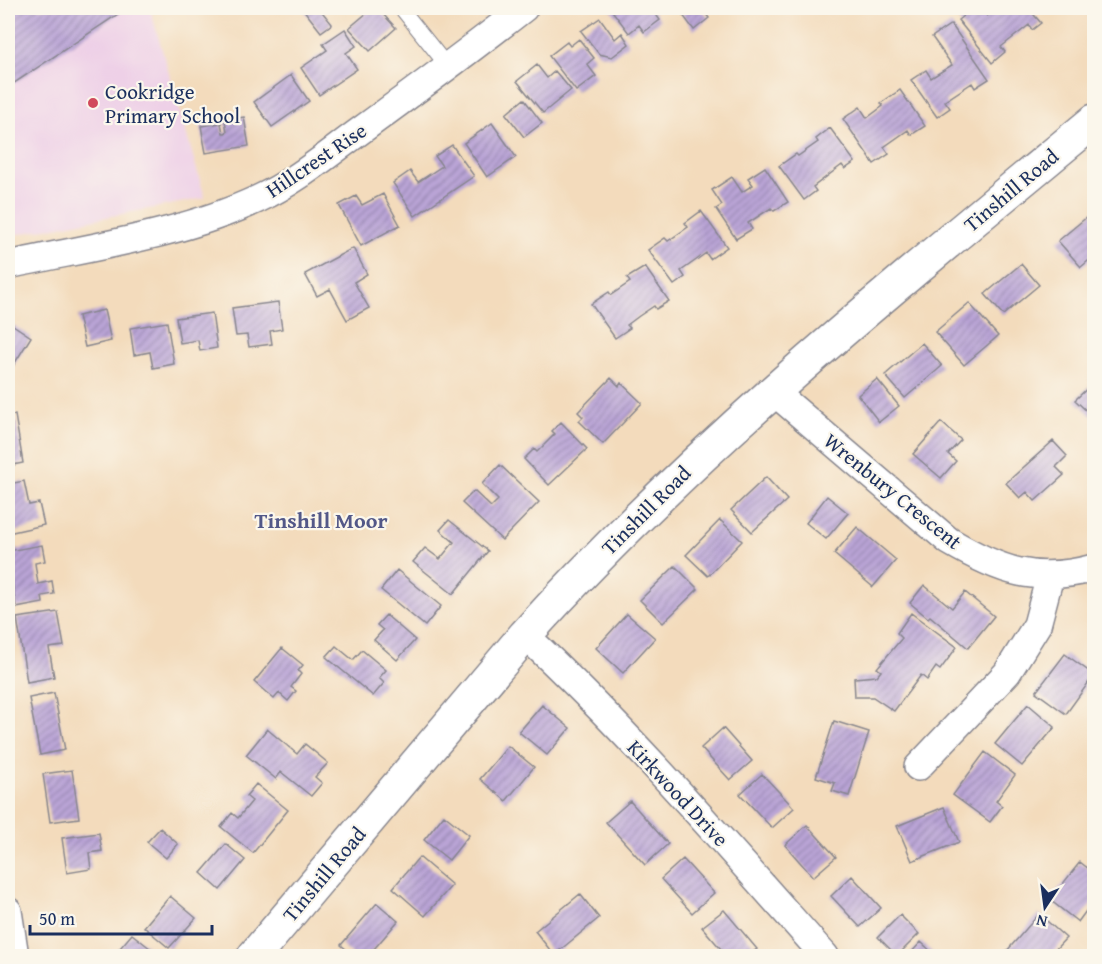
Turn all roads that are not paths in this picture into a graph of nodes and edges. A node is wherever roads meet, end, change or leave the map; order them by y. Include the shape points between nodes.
1 (401, 8) edge
2 (524, 8) edge
3 (448, 67) junction
4 (1095, 121) edge
5 (8, 265) edge
6 (773, 391) junction
7 (1095, 568) edge
8 (1050, 576) junction
9 (525, 635) junction
10 (918, 767) dead end
11 (8, 911) edge
12 (15, 957) edge
13 (254, 957) edge
14 (825, 957) edge

1 - 3 lane
2 - 3 street, Hillcrest Rise
3 - 5 street, Hillcrest Rise via 293,180 260,198 185,226
4 - 6 street, Tinshill Road
6 - 8 street, Wrenbury Crescent via 949,541 990,563 1019,573
6 - 9 street, Tinshill Road via 678,478
7 - 8 street, Wrenbury Crescent
8 - 10 street via 1037,625 1007,672
9 - 13 street, Tinshill Road
9 - 14 street, Kirkwood Drive via 571,677 681,794
11 - 12 street

